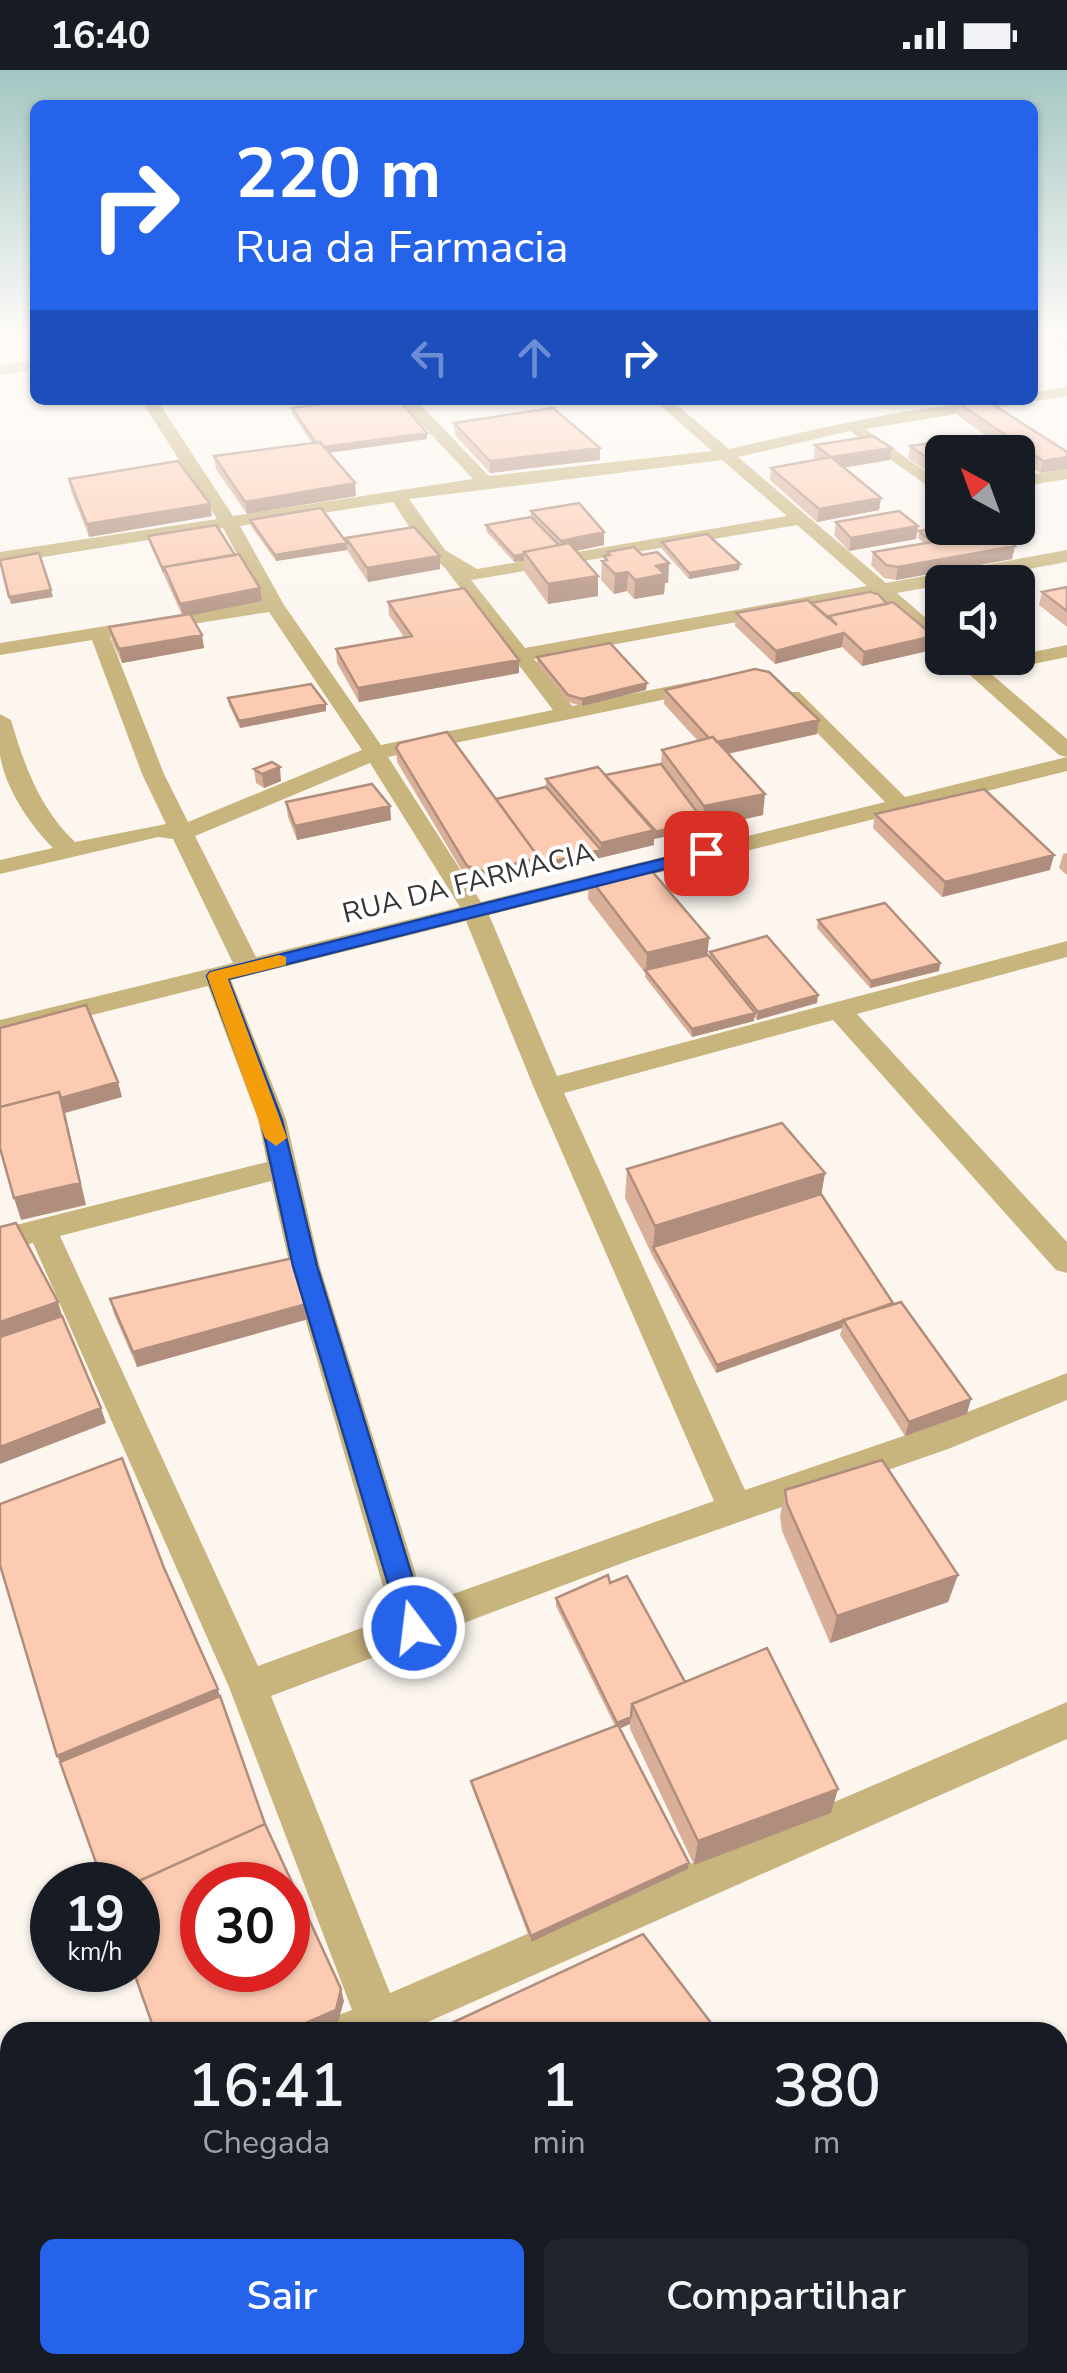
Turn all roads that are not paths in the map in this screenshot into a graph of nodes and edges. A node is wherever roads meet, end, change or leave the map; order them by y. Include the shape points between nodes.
1 (177, 442) edge
2 (447, 442) edge
3 (710, 442) edge
4 (779, 442) edge
5 (874, 442) edge
6 (724, 455) junction
7 (1067, 474) edge
8 (1035, 479) edge
9 (925, 480) edge
10 (485, 482) junction
11 (398, 496) junction
12 (801, 518) junction
13 (229, 523) junction
14 (1067, 556) edge
15 (0, 558) edge
16 (454, 569) junction
17 (882, 589) junction
18 (274, 605) junction
19 (925, 627) edge
20 (99, 633) junction
21 (0, 649) edge
22 (1067, 651) edge
23 (1035, 655) edge
24 (520, 656) junction
25 (981, 675) edge
26 (777, 680) edge
27 (718, 682) edge
28 (566, 714) junction
29 (0, 720) edge
30 (1067, 750) edge
31 (375, 753) junction
32 (1067, 764) edge
33 (899, 804) junction
34 (182, 833) junction
35 (70, 851) junction
36 (0, 866) edge
37 (474, 912) junction
38 (1056, 952) edge
39 (248, 968) junction
40 (1067, 975) edge
41 (217, 976) junction
42 (838, 1009) junction
43 (0, 1029) edge
44 (548, 1088) junction
45 (284, 1168) junction
46 (42, 1229) junction
47 (0, 1240) edge
48 (1067, 1262) edge
49 (1067, 1386) edge
50 (736, 1510) junction
51 (414, 1628) junction
52 (248, 1687) junction
53 (1067, 1720) edge
54 (369, 2022) edge
55 (385, 2022) edge

1 - 13 street
2 - 10 street
3 - 6 street
4 - 6 street
5 - 9 street
6 - 10 street
6 - 12 street
7 - 8 street
10 - 11 street
11 - 13 street
11 - 16 street via 436,555
12 - 16 street via 474,575
12 - 17 street
13 - 15 street
13 - 18 street
14 - 17 street
16 - 24 street
17 - 19 street
17 - 24 street
18 - 20 street
18 - 31 street
20 - 21 street
20 - 34 street
22 - 23 street
24 - 28 street
25 - 30 street
26 - 33 street
27 - 28 street
28 - 31 street
29 - 35 street via 32,805
31 - 34 street
31 - 37 street
32 - 33 street, RUA DA FARMACIA
33 - 37 street, RUA DA FARMACIA
34 - 35 street via 158,830
34 - 39 street
35 - 36 street
37 - 39 street, RUA DA FARMACIA
37 - 44 street
38 - 40 street
38 - 42 street
39 - 41 street, RUA DA FARMACIA
41 - 43 street, RUA DA FARMACIA
41 - 45 street
42 - 44 street
42 - 48 street
44 - 50 street
45 - 46 street
45 - 51 street via 305,1266
46 - 47 street
46 - 52 street
49 - 50 street
50 - 51 street
51 - 52 street
52 - 54 street
53 - 55 street

